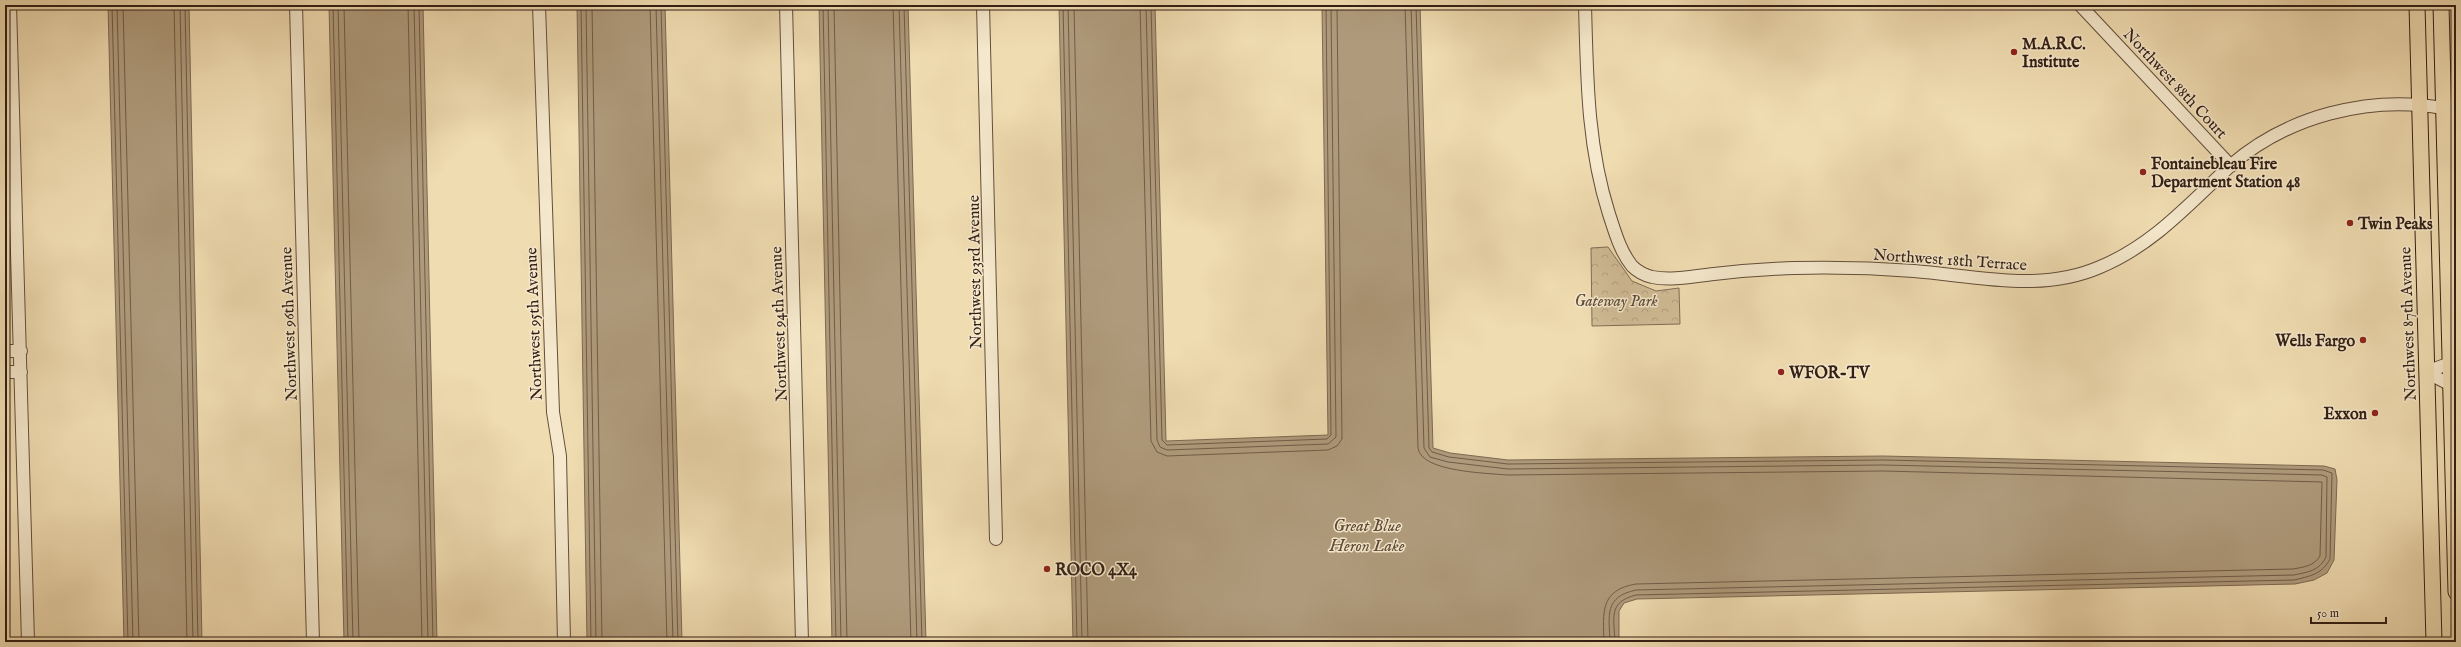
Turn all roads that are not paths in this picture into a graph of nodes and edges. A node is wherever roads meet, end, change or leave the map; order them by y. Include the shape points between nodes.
1 (10, 5) edge
2 (296, 5) edge
3 (539, 5) edge
4 (786, 5) edge
5 (983, 5) edge
6 (1585, 5) edge
7 (2080, 5) edge
8 (2417, 5) edge
9 (2441, 5) edge
10 (2443, 101) junction
11 (2420, 104) junction
12 (2231, 166) junction
13 (5, 351) edge
14 (21, 351) junction
15 (2453, 362) edge
16 (5, 372) edge
17 (21, 372) junction
18 (2426, 372) junction
19 (2454, 386) edge
20 (996, 539) dead end
21 (2456, 592) edge
22 (28, 642) edge
23 (313, 642) edge
24 (564, 642) edge
25 (802, 642) edge
26 (2434, 642) edge

1 - 14 street
2 - 23 street, Northwest 96th Avenue
3 - 24 street, Northwest 95th Avenue via 553,412 560,456
4 - 25 street, Northwest 94th Avenue
5 - 20 street, Northwest 93rd Avenue
6 - 12 street, Northwest 18th Terrace via 1588,100 1597,171 1622,250 1642,274 1671,278 1764,270 1838,268 1914,271 2004,281 2062,278 2101,267 2143,244 2169,224
7 - 12 street, Northwest 88th Court
8 - 11 main road, Northwest 87th Avenue
9 - 10 main road
10 - 11 street, Northwest 18th Terrace
10 - 15 main road
11 - 12 street, Northwest 18th Terrace via 2356,108 2310,119 2270,137
11 - 18 main road, Northwest 87th Avenue
13 - 14 street
14 - 17 street
15 - 18 street
15 - 19 main road
16 - 17 street
17 - 22 street
18 - 19 street
18 - 26 main road, Northwest 87th Avenue
19 - 21 main road

